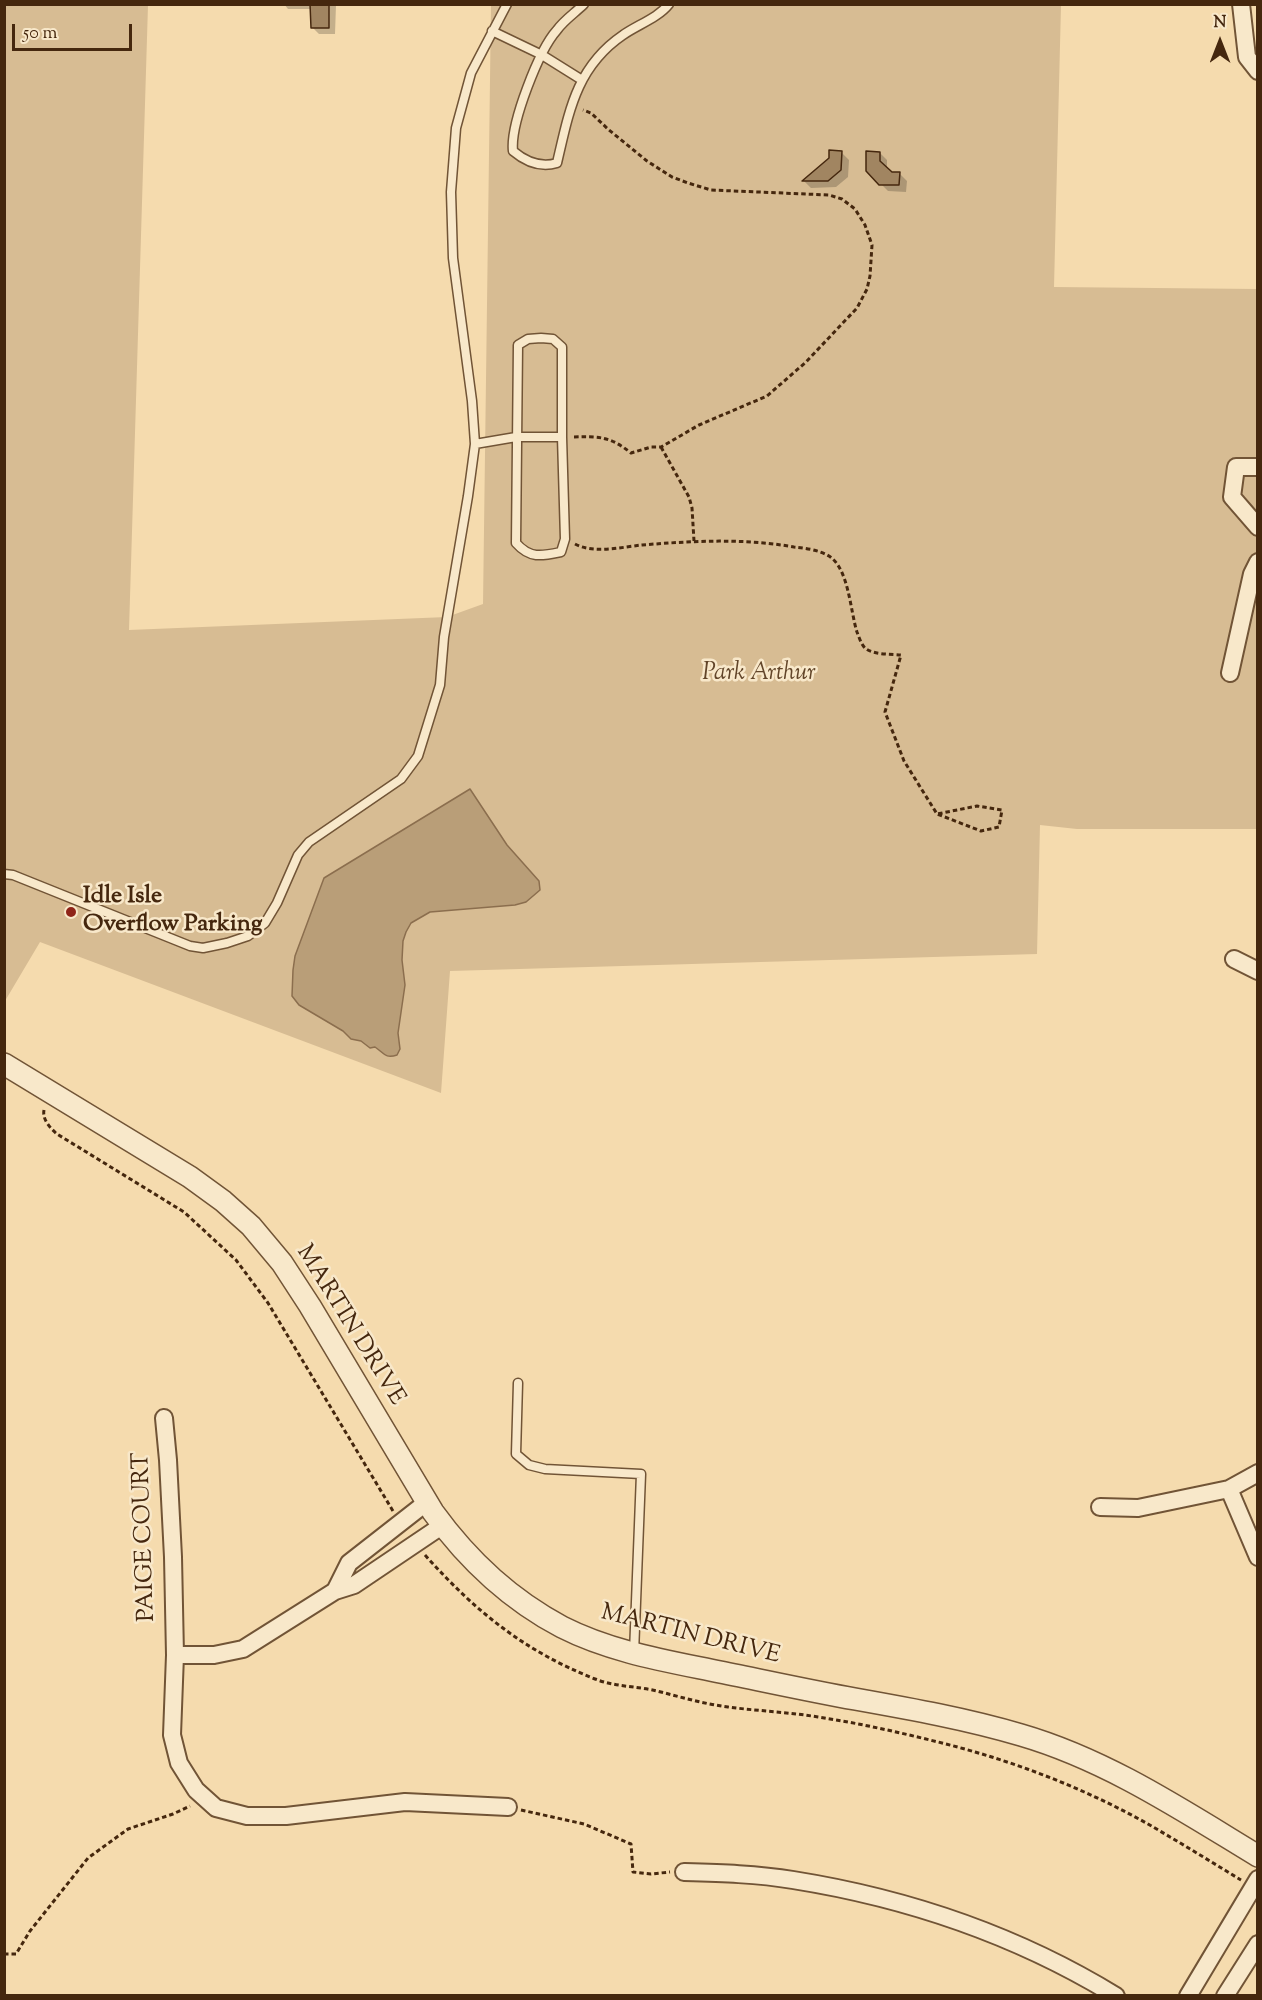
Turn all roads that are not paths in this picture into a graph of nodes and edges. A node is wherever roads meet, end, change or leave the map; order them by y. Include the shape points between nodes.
1 (507, 4) edge
2 (584, 4) edge
3 (669, 4) edge
4 (1241, 4) edge
5 (492, 31) junction
6 (542, 55) junction
7 (1257, 71) edge
8 (582, 80) junction
9 (516, 437) junction
10 (562, 437) junction
11 (475, 444) junction
12 (1257, 467) edge
13 (1257, 527) edge
14 (1257, 562) edge
15 (1230, 673) dead end
16 (4, 874) edge
17 (1234, 959) dead end
18 (1257, 971) edge
19 (4, 1064) edge
20 (518, 1383) dead end
21 (164, 1418) dead end
22 (1257, 1473) edge
23 (1229, 1489) junction
24 (427, 1502) junction
25 (1100, 1507) dead end
26 (442, 1525) junction
27 (1257, 1557) edge
28 (335, 1591) junction
29 (634, 1653) junction
30 (175, 1655) junction
31 (508, 1807) road end
32 (1257, 1856) edge
33 (684, 1872) road end
34 (1250, 1880) edge
35 (1257, 1944) edge
36 (1116, 1995) edge
37 (1188, 1995) edge
38 (1225, 1995) edge

1 - 5 lane
2 - 6 lane via 556,30
3 - 8 lane via 621,36 597,57
4 - 7 street via 1247,57
5 - 6 lane
5 - 11 lane via 471,73 456,128 451,192 453,258
6 - 8 lane
6 - 8 lane via 512,139 513,151 524,160 546,166 557,164 571,105
9 - 10 lane
9 - 10 lane via 518,345 541,338 553,339 562,347
9 - 10 lane via 516,543 525,552 542,556 561,552 565,538
9 - 11 lane
11 - 16 lane via 440,685 418,756 401,779 309,842 298,855 265,923 249,936 227,943 203,948 190,946
12 - 13 street via 1236,467 1232,497
14 - 15 street
17 - 18 street
19 - 24 street, MARTIN DRIVE via 190,1177 251,1226 310,1306
20 - 29 lane via 516,1454 529,1465 640,1474
21 - 30 street, PAIGE COURT
22 - 23 street
23 - 25 street via 1138,1508
23 - 27 street
24 - 26 street, MARTIN DRIVE
24 - 28 street via 349,1563
26 - 28 street via 354,1585
26 - 29 street, MARTIN DRIVE via 481,1569 532,1610 590,1640
28 - 30 street via 243,1649 214,1655
29 - 32 street, MARTIN DRIVE via 1022,1735 1127,1779
30 - 31 street, PAIGE COURT via 172,1735 179,1762 196,1790 216,1808 246,1816 286,1816 405,1803
33 - 36 street via 791,1880 919,1907 996,1935
34 - 37 street
35 - 38 street

